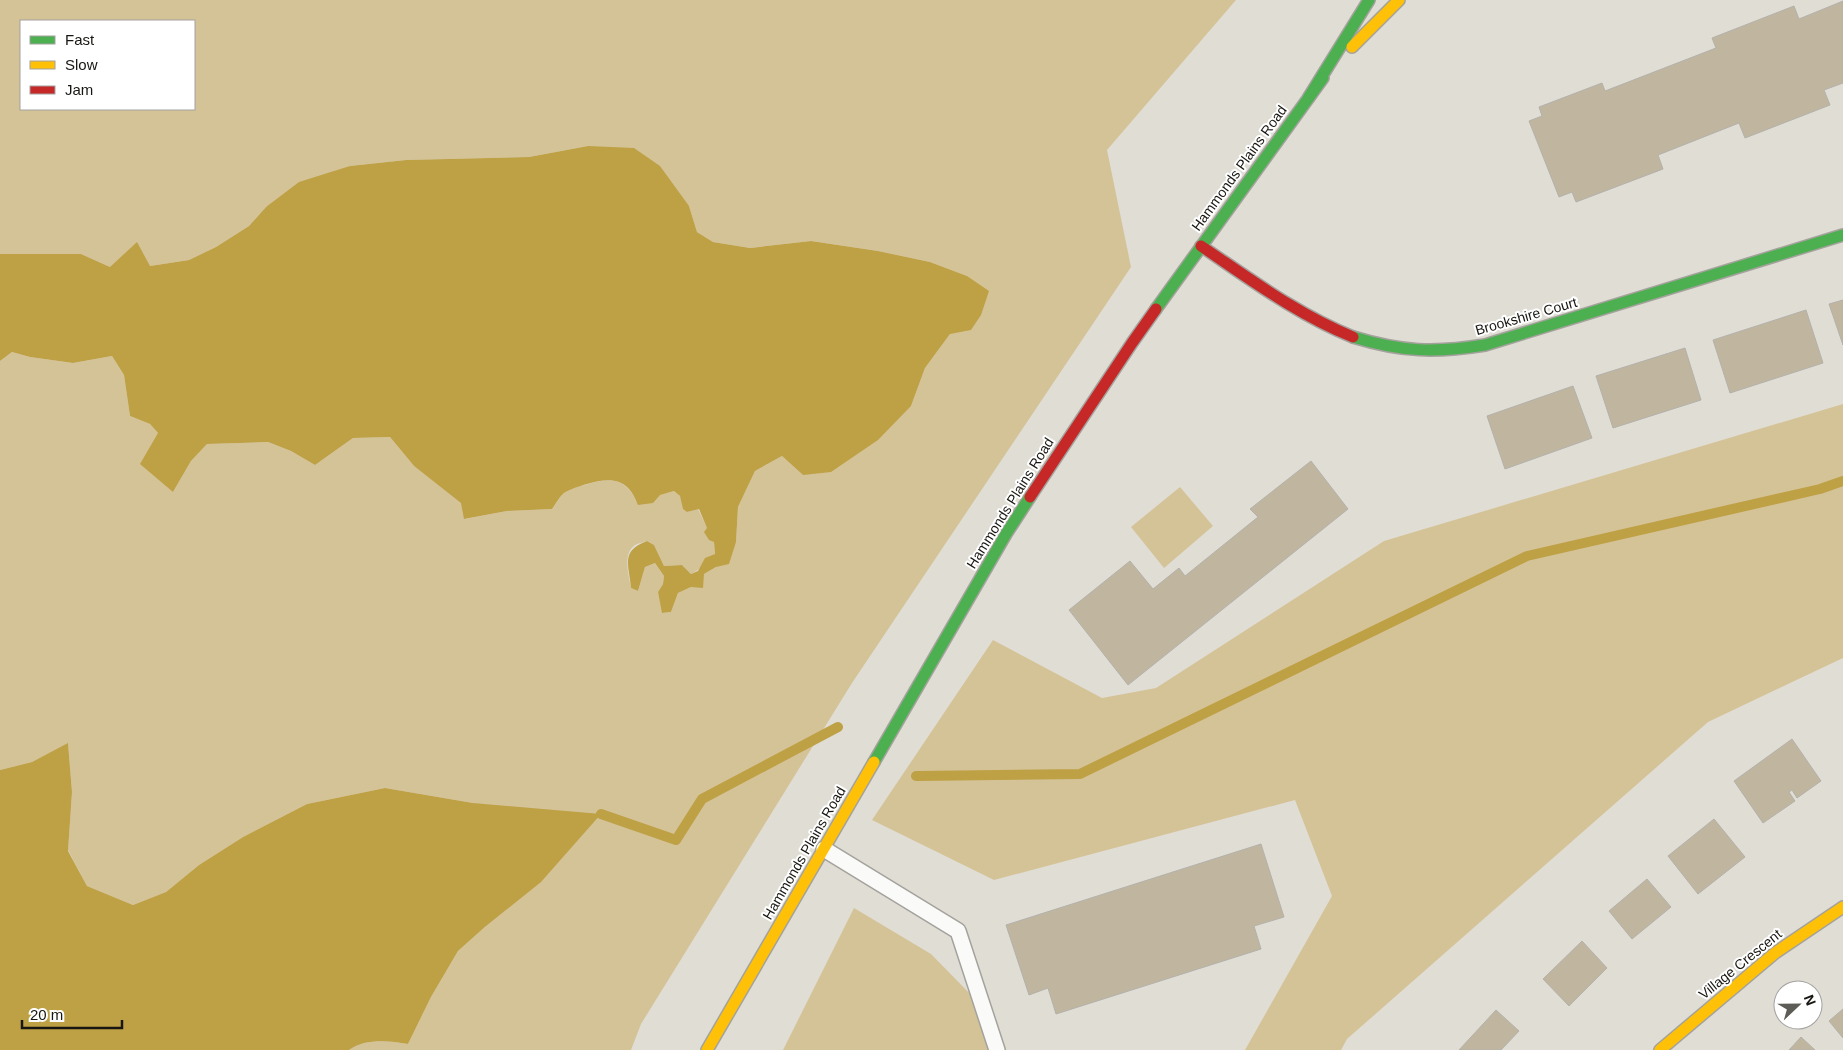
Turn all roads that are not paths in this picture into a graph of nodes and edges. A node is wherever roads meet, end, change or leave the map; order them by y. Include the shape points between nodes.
1 (1369, 0) edge
2 (1381, 0) edge
3 (1399, 0) edge
4 (1326, 73) junction
5 (1309, 97) junction
6 (1843, 235) edge
7 (1201, 246) junction
8 (824, 849) junction
9 (1843, 906) edge
10 (708, 1050) edge
11 (997, 1050) edge
12 (1660, 1050) edge

1 - 5 main road
2 - 4 main road, Hammonds Plains Road
3 - 4 main road
4 - 5 main road, Hammonds Plains Road
5 - 7 main road, Hammonds Plains Road
6 - 7 main road, Brookshire Court via 1485,345 1432,350 1409,350 1378,344 1327,326 1303,314
7 - 8 main road, Hammonds Plains Road via 1132,343 1006,534
8 - 10 main road, Hammonds Plains Road
8 - 11 lane via 958,932
9 - 12 main road, Village Crescent via 1775,953

